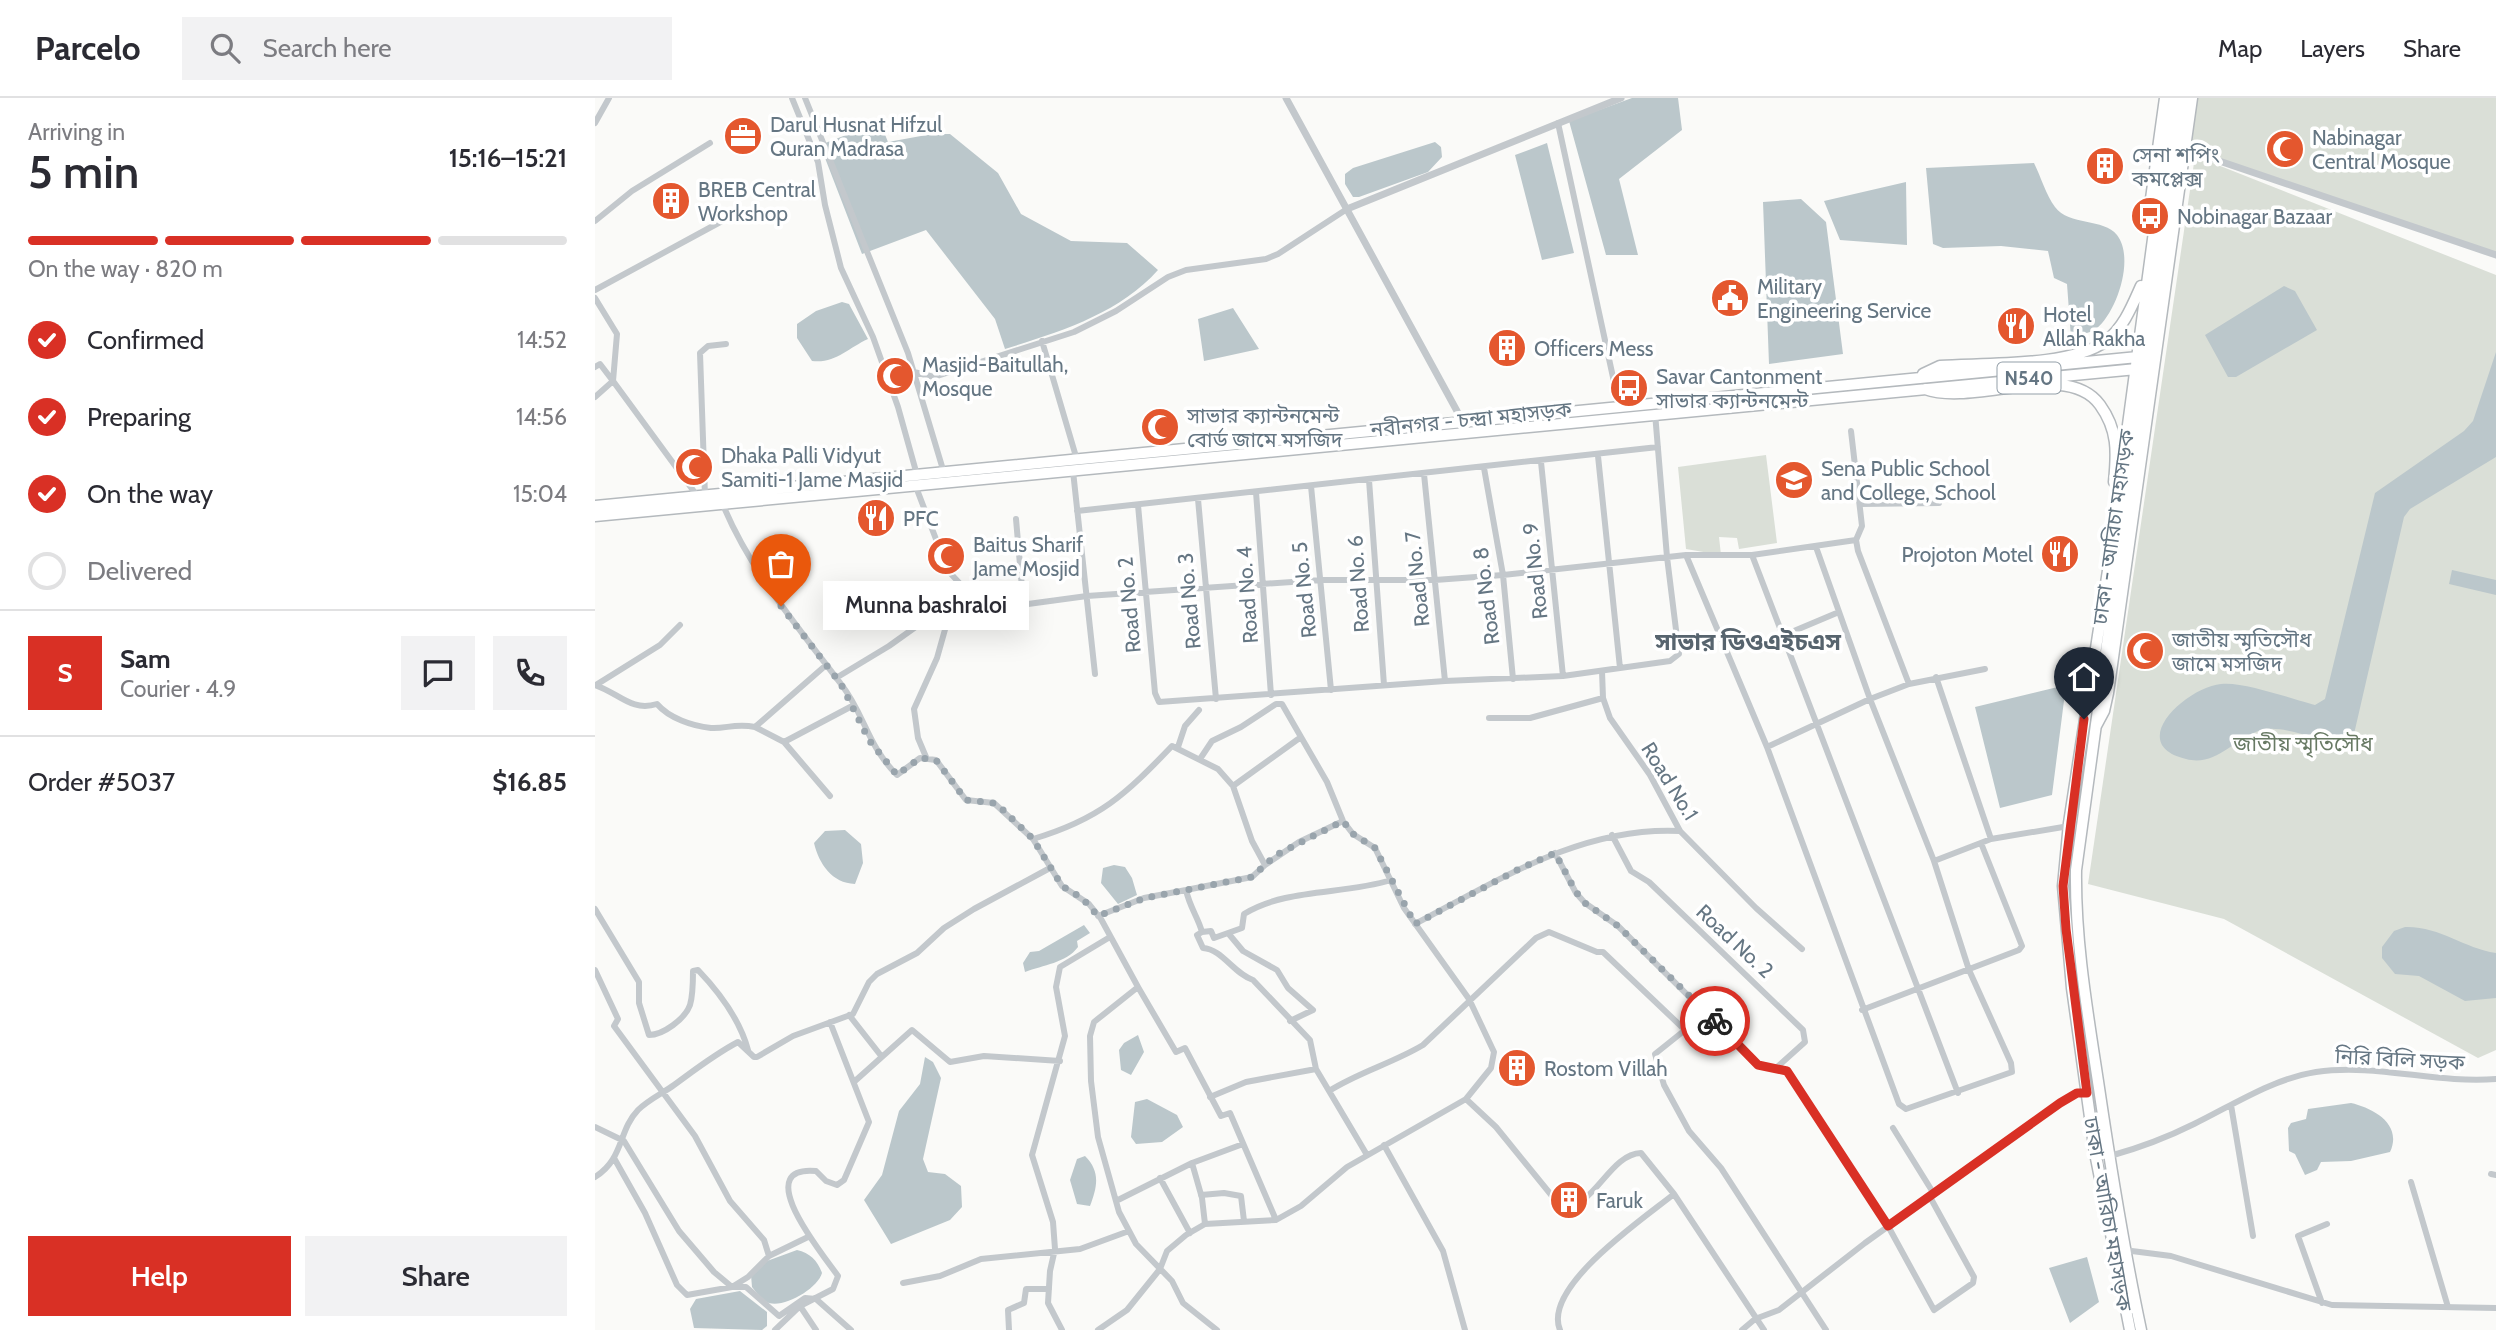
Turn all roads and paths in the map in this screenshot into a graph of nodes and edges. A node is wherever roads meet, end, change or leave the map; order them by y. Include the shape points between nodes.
1 (609, 98) edge
2 (792, 98) edge
3 (805, 98) edge
4 (1286, 98) edge
5 (1621, 98) edge
6 (2165, 98) edge
7 (2172, 98) edge
8 (2182, 98) edge
9 (2192, 98) edge
10 (1558, 122) junction
11 (595, 123) edge
12 (711, 143) dead end
13 (2184, 149) junction
14 (1347, 209) junction
15 (724, 220) dead end
16 (595, 221) edge
17 (2154, 223) junction
18 (2496, 255) edge
19 (2146, 274) junction
20 (595, 290) edge
21 (595, 298) edge
22 (1042, 341) junction
23 (726, 344) dead end
24 (2143, 356) junction
25 (2124, 358) junction
26 (595, 367) edge
27 (2141, 368) junction
28 (2124, 370) junction
29 (914, 372) junction
30 (1920, 376) junction
31 (613, 381) junction
32 (1921, 388) junction
33 (595, 397) edge
34 (1619, 405) junction
35 (1655, 413) junction
36 (1462, 422) junction
37 (1851, 431) dead end
38 (1658, 447) junction
39 (1598, 456) junction
40 (1077, 460) junction
41 (1542, 462) junction
42 (1484, 468) junction
43 (1073, 471) junction
44 (945, 474) junction
45 (1424, 474) junction
46 (917, 475) junction
47 (1369, 480) junction
48 (1311, 486) junction
49 (916, 487) junction
50 (1256, 492) junction
51 (701, 496) junction
52 (1198, 499) junction
53 (1939, 503) dead end
54 (1860, 504) junction
55 (723, 505) junction
56 (1138, 505) junction
57 (595, 506) edge
58 (1077, 511) junction
59 (595, 516) edge
60 (2115, 517) junction
61 (1016, 519) dead end
62 (1856, 540) junction
63 (1816, 547) junction
64 (1686, 555) junction
65 (1752, 555) junction
66 (1667, 556) junction
67 (1608, 563) junction
68 (1552, 570) junction
69 (1503, 575) junction
70 (1321, 580) junction
71 (1375, 580) junction
72 (1435, 580) junction
73 (1264, 584) junction
74 (1205, 588) junction
75 (966, 591) junction
76 (1146, 592) junction
77 (1087, 596) junction
78 (1839, 612) junction
79 (680, 625) dead end
80 (1782, 636) junction
81 (825, 666) junction
82 (1620, 667) junction
83 (1985, 669) dead end
84 (1602, 671) junction
85 (1095, 674) dead end
86 (1563, 676) junction
87 (1935, 677) junction
88 (836, 678) junction
89 (1513, 679) junction
90 (1445, 681) junction
91 (1909, 684) junction
92 (596, 685) edge
93 (1384, 685) junction
94 (1331, 690) junction
95 (1272, 695) junction
96 (1603, 698) junction
97 (1216, 699) junction
98 (1870, 699) junction
99 (854, 705) junction
100 (1199, 710) dead end
101 (1489, 718) dead end
102 (1818, 726) junction
103 (755, 727) junction
104 (2094, 727) junction
105 (1301, 737) junction
106 (784, 742) junction
107 (1178, 747) junction
108 (1767, 747) junction
109 (926, 757) junction
110 (1200, 759) junction
111 (1233, 786) junction
112 (830, 796) dead end
113 (1343, 821) junction
114 (2069, 826) junction
115 (1680, 831) junction
116 (1612, 835) junction
117 (1033, 839) junction
118 (1991, 839) junction
119 (1981, 843) junction
120 (1555, 853) junction
121 (1934, 861) junction
122 (1265, 865) junction
123 (1050, 868) junction
124 (1391, 880) junction
125 (1186, 890) junction
126 (596, 913) edge
127 (1098, 916) junction
128 (1415, 924) junction
129 (1202, 932) junction
130 (1228, 933) junction
131 (1110, 937) junction
132 (1802, 949) dead end
133 (595, 970) edge
134 (1969, 970) junction
135 (1138, 987) junction
136 (1918, 989) junction
137 (1469, 999) junction
138 (1862, 1010) junction
139 (849, 1015) junction
140 (1290, 1021) junction
141 (830, 1022) junction
142 (748, 1051) junction
143 (882, 1057) junction
144 (1060, 1061) junction
145 (1776, 1068) junction
146 (1316, 1069) junction
147 (2496, 1079) edge
148 (855, 1081) junction
149 (1329, 1091) junction
150 (663, 1092) junction
151 (1958, 1093) junction
152 (2087, 1093) junction
153 (1210, 1097) junction
154 (1466, 1099) junction
155 (2231, 1105) junction
156 (595, 1127) edge
157 (1893, 1128) dead end
158 (624, 1141) junction
159 (1243, 1144) junction
160 (1384, 1145) junction
161 (1367, 1155) junction
162 (2110, 1156) junction
163 (614, 1158) junction
164 (1192, 1163) junction
165 (595, 1177) edge
166 (1160, 1178) junction
167 (2411, 1182) dead end
168 (1674, 1194) junction
169 (1201, 1195) junction
170 (1932, 1195) junction
171 (1116, 1201) junction
172 (1276, 1220) junction
173 (1244, 1221) junction
174 (1205, 1224) junction
175 (2327, 1224) dead end
176 (1888, 1226) junction
177 (1129, 1231) junction
178 (1190, 1233) junction
179 (2253, 1236) dead end
180 (808, 1237) junction
181 (2124, 1250) junction
182 (1053, 1252) junction
183 (769, 1256) junction
184 (1160, 1269) junction
185 (903, 1283) dead end
186 (732, 1287) junction
187 (1049, 1289) junction
188 (1800, 1291) junction
189 (816, 1299) junction
190 (2322, 1303) junction
191 (800, 1306) junction
192 (2448, 1307) junction
193 (2496, 1308) edge
194 (1755, 1319) junction
195 (775, 1330) edge
196 (816, 1330) edge
197 (851, 1330) edge
198 (1009, 1330) edge
199 (1062, 1330) edge
200 (1098, 1330) edge
201 (1217, 1330) edge
202 (1465, 1330) edge
203 (1560, 1330) edge
204 (1742, 1330) edge
205 (1764, 1330) edge
206 (1826, 1330) edge
207 (2130, 1330) edge
208 (2141, 1330) edge

1 - 11 street
2 - 46 street via 818,162 841,268 877,349
3 - 29 street
4 - 14 street
5 - 10 street
6 - 17 highway via 2150,206
7 - 17 highway, ঢাকা - আরিচা মহাসড়ক
8 - 24 highway
9 - 13 highway
10 - 14 street
10 - 34 street
12 - 16 street via 632,191
13 - 18 street
13 - 104 highway via 2108,693 2104,712
14 - 22 street via 1278,254 1168,277 1116,311 1074,332
14 - 36 street
15 - 20 street
17 - 19 highway, ঢাকা - আরিচা মহাসড়ক
19 - 24 highway, ঢাকা - আরিচা মহাসড়ক
19 - 30 highway via 2119,328 2088,351 2067,357 1940,366
21 - 31 street via 617,334
22 - 29 street via 934,377
22 - 40 street
23 - 51 street via 708,346 700,353
24 - 25 highway, নবীনগর - চন্দ্রা মহাসড়ক / N540
24 - 27 highway, ঢাকা - আরিচা মহাসড়ক
25 - 28 highway
25 - 30 highway, নবীনগর - চন্দ্রা মহাসড়ক / N540
26 - 31 street via 600,364
27 - 28 highway, নবীনগর - চন্দ্রা মহাসড়ক / N540
27 - 60 highway, ঢাকা - আরিচা মহাসড়ক
27 - 104 highway
28 - 32 highway, নবীনগর - চন্দ্রা মহাসড়ক / N540
29 - 44 street
30 - 34 highway, নবীনগর - চন্দ্রা মহাসড়ক / N540
31 - 33 street
31 - 51 street
32 - 35 highway, নবীনগর - চন্দ্রা মহাসড়ক / N540
32 - 60 highway via 1943,396 2048,385 2083,389 2097,400 2115,432
34 - 36 highway, নবীনগর - চন্দ্রা মহাসড়ক / N540
35 - 38 street
35 - 43 highway, নবীনগর - চন্দ্রা মহাসড়ক / N540
36 - 40 highway, নবীনগর - চন্দ্রা মহাসড়ক / N540
37 - 54 street
38 - 39 street
38 - 66 street
39 - 41 street
39 - 67 street
40 - 44 highway, নবীনগর - চন্দ্রা মহাসড়ক / N540
41 - 42 street
41 - 68 street, Road No. 9
42 - 45 street
42 - 69 street, Road No. 8
43 - 49 highway, নবীনগর - চন্দ্রা মহাসড়ক / N540
43 - 58 street
44 - 46 highway, নবীনগর - চন্দ্রা মহাসড়ক / N540
45 - 47 street
45 - 72 street, Road No. 7
46 - 51 highway, নবীনগর - চন্দ্রা মহাসড়ক / N540
47 - 48 street
47 - 71 street, Road No. 6
48 - 50 street
48 - 70 street, Road No. 5
49 - 55 highway, নবীনগর - চন্দ্রা মহাসড়ক / N540
49 - 75 street via 939,547 937,559
50 - 52 street
50 - 73 street, Road No. 4
51 - 57 highway, নবীনগর - চন্দ্রা মহাসড়ক / N540
52 - 56 street
52 - 74 street, Road No. 3
53 - 54 street
54 - 62 street via 1862,526
55 - 59 highway, নবীনগর - চন্দ্রা মহাসড়ক / N540
55 - 81 street via 768,587
56 - 58 street
56 - 76 street, Road No. 2
58 - 77 street
60 - 114 highway, ঢাকা - আরিচা মহাসড়ক
61 - 77 street via 1023,598 1028,604
62 - 63 street
62 - 91 street
63 - 65 street
63 - 78 street
64 - 65 street
64 - 66 street
64 - 108 street
65 - 80 street
66 - 67 street
66 - 82 street via 1679,654 1670,661
67 - 68 street
67 - 82 street
68 - 69 street
68 - 86 street, Road No. 9
69 - 72 street
69 - 89 street, Road No. 8
70 - 71 street
70 - 73 street
70 - 94 street, Road No. 5
71 - 72 street
71 - 93 street, Road No. 6
72 - 90 street, Road No. 7
73 - 74 street
73 - 95 street, Road No. 4
74 - 76 street
74 - 97 street, Road No. 3
75 - 88 street
75 - 109 street via 979,604 946,626 914,709
76 - 77 street
76 - 97 street, Road No. 2 via 1159,702
77 - 85 street
78 - 80 street
78 - 98 street
79 - 92 street via 660,645
80 - 102 street
81 - 88 street
81 - 103 street
82 - 84 street
83 - 87 street
84 - 86 street
84 - 96 street, Road No.1
86 - 89 street
87 - 91 street
87 - 118 street
88 - 99 street
89 - 90 street
90 - 93 street
91 - 98 street
92 - 103 street via 633,706 657,704 667,714 714,729 739,724
93 - 94 street
94 - 95 street
95 - 97 street
96 - 101 street via 1530,718
96 - 115 street, Road No.1 via 1610,718 1650,775
98 - 102 street
98 - 121 street
99 - 106 street
99 - 109 street via 869,740 897,775
100 - 107 street via 1185,726
102 - 108 street
102 - 136 street
103 - 106 street
104 - 162 highway via 2080,833 2076,910
105 - 110 street via 1282,704 1276,704 1212,741
105 - 111 street
105 - 113 street
106 - 112 street
107 - 110 street
107 - 117 street via 1172,746 1122,797 1097,815
108 - 138 street
109 - 117 street via 941,764 966,800 994,803
110 - 111 street via 1218,769
111 - 122 street
113 - 122 street
113 - 124 street via 1375,848
114 - 118 street
114 - 152 highway, ঢাকা - আরিচা মহাসড়ক via 2065,916
115 - 116 street via 1645,829
115 - 132 street, Road No.1
116 - 120 street
116 - 145 street, Road No. 2 via 1631,871 1649,882 1803,1030 1805,1042
117 - 123 street
118 - 119 street
119 - 121 street
119 - 134 street via 2022,946
120 - 128 street
120 - 145 street via 1585,903 1618,926 1758,1065
121 - 134 street
122 - 125 street via 1252,877
123 - 127 street via 1062,886 1082,898
123 - 139 street via 974,909 917,953 877,974
124 - 128 street
124 - 130 street via 1260,904 1244,914 1242,928
125 - 127 street via 1145,898
125 - 129 street via 1191,914
126 - 142 street via 639,982 639,1003 649,1035 677,1022 689,1007 693,971 698,970 743,1031
127 - 131 street
128 - 137 street
129 - 130 street via 1211,931 1214,938
129 - 140 street via 1197,935 1203,948 1212,949 1243,977 1253,980
130 - 140 street via 1243,951 1277,970 1313,1010
131 - 135 street
131 - 144 street via 1061,967 1057,997 1065,1035
133 - 150 street via 618,1019 614,1026
134 - 136 street
134 - 151 street via 2012,1072
135 - 153 street via 1176,1052 1185,1048
135 - 171 street via 1094,1022 1090,1036 1098,1136
136 - 138 street
136 - 151 street
137 - 149 street via 1423,1045
137 - 154 street via 1494,1052 1491,1068
137 - 188 street via 1536,938 1549,932 1603,951 1685,1030 1655,1054 1664,1085 1689,1131 1721,1168
138 - 151 street via 1902,1107
139 - 141 street
139 - 143 street
140 - 146 street via 1310,1040
141 - 142 street via 757,1056
141 - 148 street
142 - 150 street via 738,1042
143 - 144 street via 912,1030 950,1062 984,1056
143 - 148 street
144 - 182 street via 1032,1156 1052,1222
145 - 176 street via 1787,1071
146 - 149 street
146 - 153 street via 1246,1083
147 - 155 street, নিরি বিলি সড়ক via 2317,1072 2274,1084
148 - 180 street via 869,1122 844,1180 837,1185 805,1170 791,1177 793,1208
149 - 161 street
150 - 158 street via 639,1110 626,1127
150 - 183 street via 695,1136 730,1201 764,1240
152 - 170 street via 2060,1103
152 - 207 highway, ঢাকা - আরিচা মহাসড়ক
153 - 159 street via 1221,1116 1230,1113
154 - 160 street
154 - 168 street via 1496,1127 1561,1207 1576,1205 1641,1153
155 - 162 street, নিরি বিলি সড়ক via 2152,1144
155 - 179 street
156 - 158 street
157 - 170 street
158 - 163 street
158 - 186 street via 679,1231
159 - 164 street
159 - 172 street
160 - 161 street
160 - 202 street via 1443,1251
161 - 172 street
162 - 181 highway
163 - 165 street
163 - 186 street via 677,1285 687,1295
164 - 166 street
164 - 169 street
166 - 171 street
166 - 178 street
167 - 192 street
168 - 194 street
168 - 203 street via 1578,1276 1557,1310
169 - 173 street via 1241,1196
169 - 174 street
170 - 176 street
170 - 176 street via 1975,1277 1938,1310 1930,1306
171 - 177 street
172 - 173 street
173 - 174 street
174 - 178 street
175 - 190 street via 2298,1236
176 - 188 street
177 - 182 street via 1080,1249
177 - 184 street
178 - 184 street via 1167,1251
180 - 183 street
180 - 189 street via 838,1276 833,1289
181 - 190 street via 2171,1256
181 - 208 highway
182 - 185 street via 981,1259 940,1276
182 - 187 street
183 - 186 street
184 - 200 street via 1127,1310
184 - 201 street via 1183,1303
186 - 189 street via 746,1287 779,1317 805,1298
187 - 198 street via 1026,1289 1024,1303 1008,1310
187 - 199 street via 1048,1303
188 - 194 street via 1779,1310
188 - 206 street
189 - 191 street
189 - 197 street
190 - 192 street
191 - 195 street
191 - 196 street
192 - 193 street
194 - 204 street
194 - 205 street

